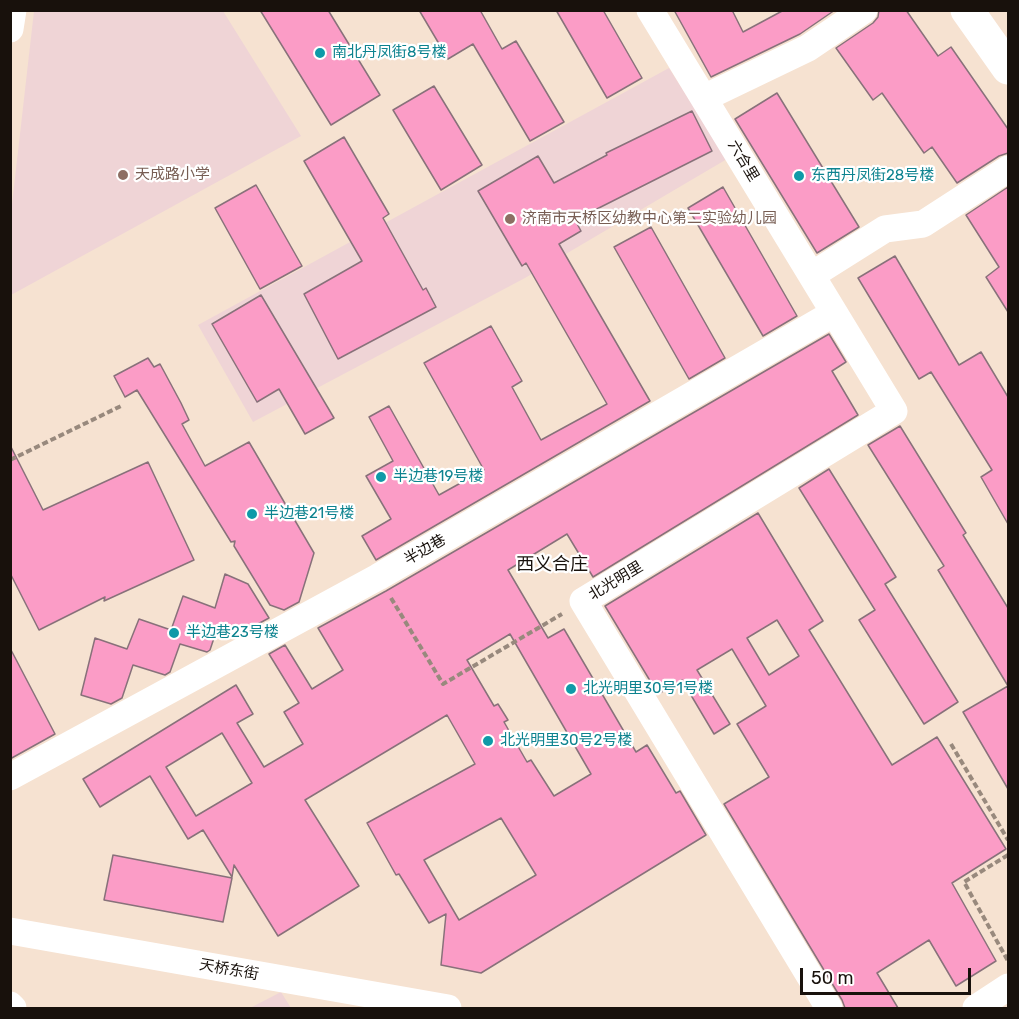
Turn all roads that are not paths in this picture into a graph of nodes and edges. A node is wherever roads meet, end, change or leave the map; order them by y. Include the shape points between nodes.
1 (13, 10) edge
2 (650, 10) edge
3 (864, 10) edge
4 (967, 10) edge
5 (10, 29) edge
6 (1008, 68) edge
7 (704, 98) junction
8 (1008, 169) edge
9 (812, 275) junction
10 (834, 313) junction
11 (10, 777) edge
12 (13, 926) edge
13 (1008, 987) edge
14 (436, 1008) edge
15 (829, 1008) edge
16 (976, 1008) edge

1 - 5 street
2 - 7 street, 六合里
3 - 7 street via 808,48
4 - 6 main road
7 - 9 street, 六合里
8 - 9 street via 923,224 885,229
9 - 10 street, 六合里
10 - 11 street, 半边巷 via 378,577
10 - 15 street, 北光明里 via 894,411 583,601
12 - 14 street, 天桥东街
13 - 16 street

